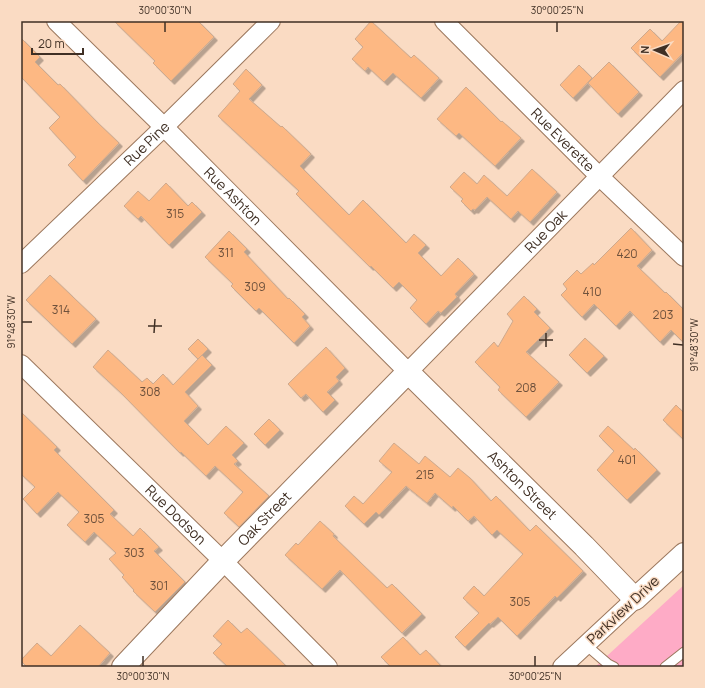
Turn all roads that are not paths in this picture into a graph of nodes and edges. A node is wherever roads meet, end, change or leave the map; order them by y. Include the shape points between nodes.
1 (56, 21) edge
2 (271, 21) edge
3 (444, 21) edge
4 (684, 90) edge
5 (164, 127) junction
6 (600, 177) junction
7 (684, 257) edge
8 (21, 264) edge
9 (21, 364) edge
10 (408, 372) junction
11 (684, 554) edge
12 (223, 561) junction
13 (635, 599) junction
14 (586, 645) junction
15 (684, 652) edge
16 (124, 667) edge
17 (328, 667) edge
18 (562, 667) edge
19 (614, 667) edge
20 (665, 667) edge

1 - 5 street, Rue Ashton
2 - 5 street, Rue Pine
3 - 6 street, Rue Everette
4 - 6 street, Rue Oak
5 - 8 street, Rue Pine
5 - 10 street, Rue Ashton
6 - 7 street, Rue Everette
6 - 10 street, Rue Oak
9 - 12 street, Rue Dodson
10 - 12 main road, Oak Street
10 - 13 main road, Ashton Street
11 - 13 main road, Parkview Drive
12 - 16 main road, Oak Street
12 - 17 street, Rue Dodson
13 - 14 street, Parkview Drive
14 - 18 street, Parkview Drive
14 - 19 lane
15 - 20 lane

